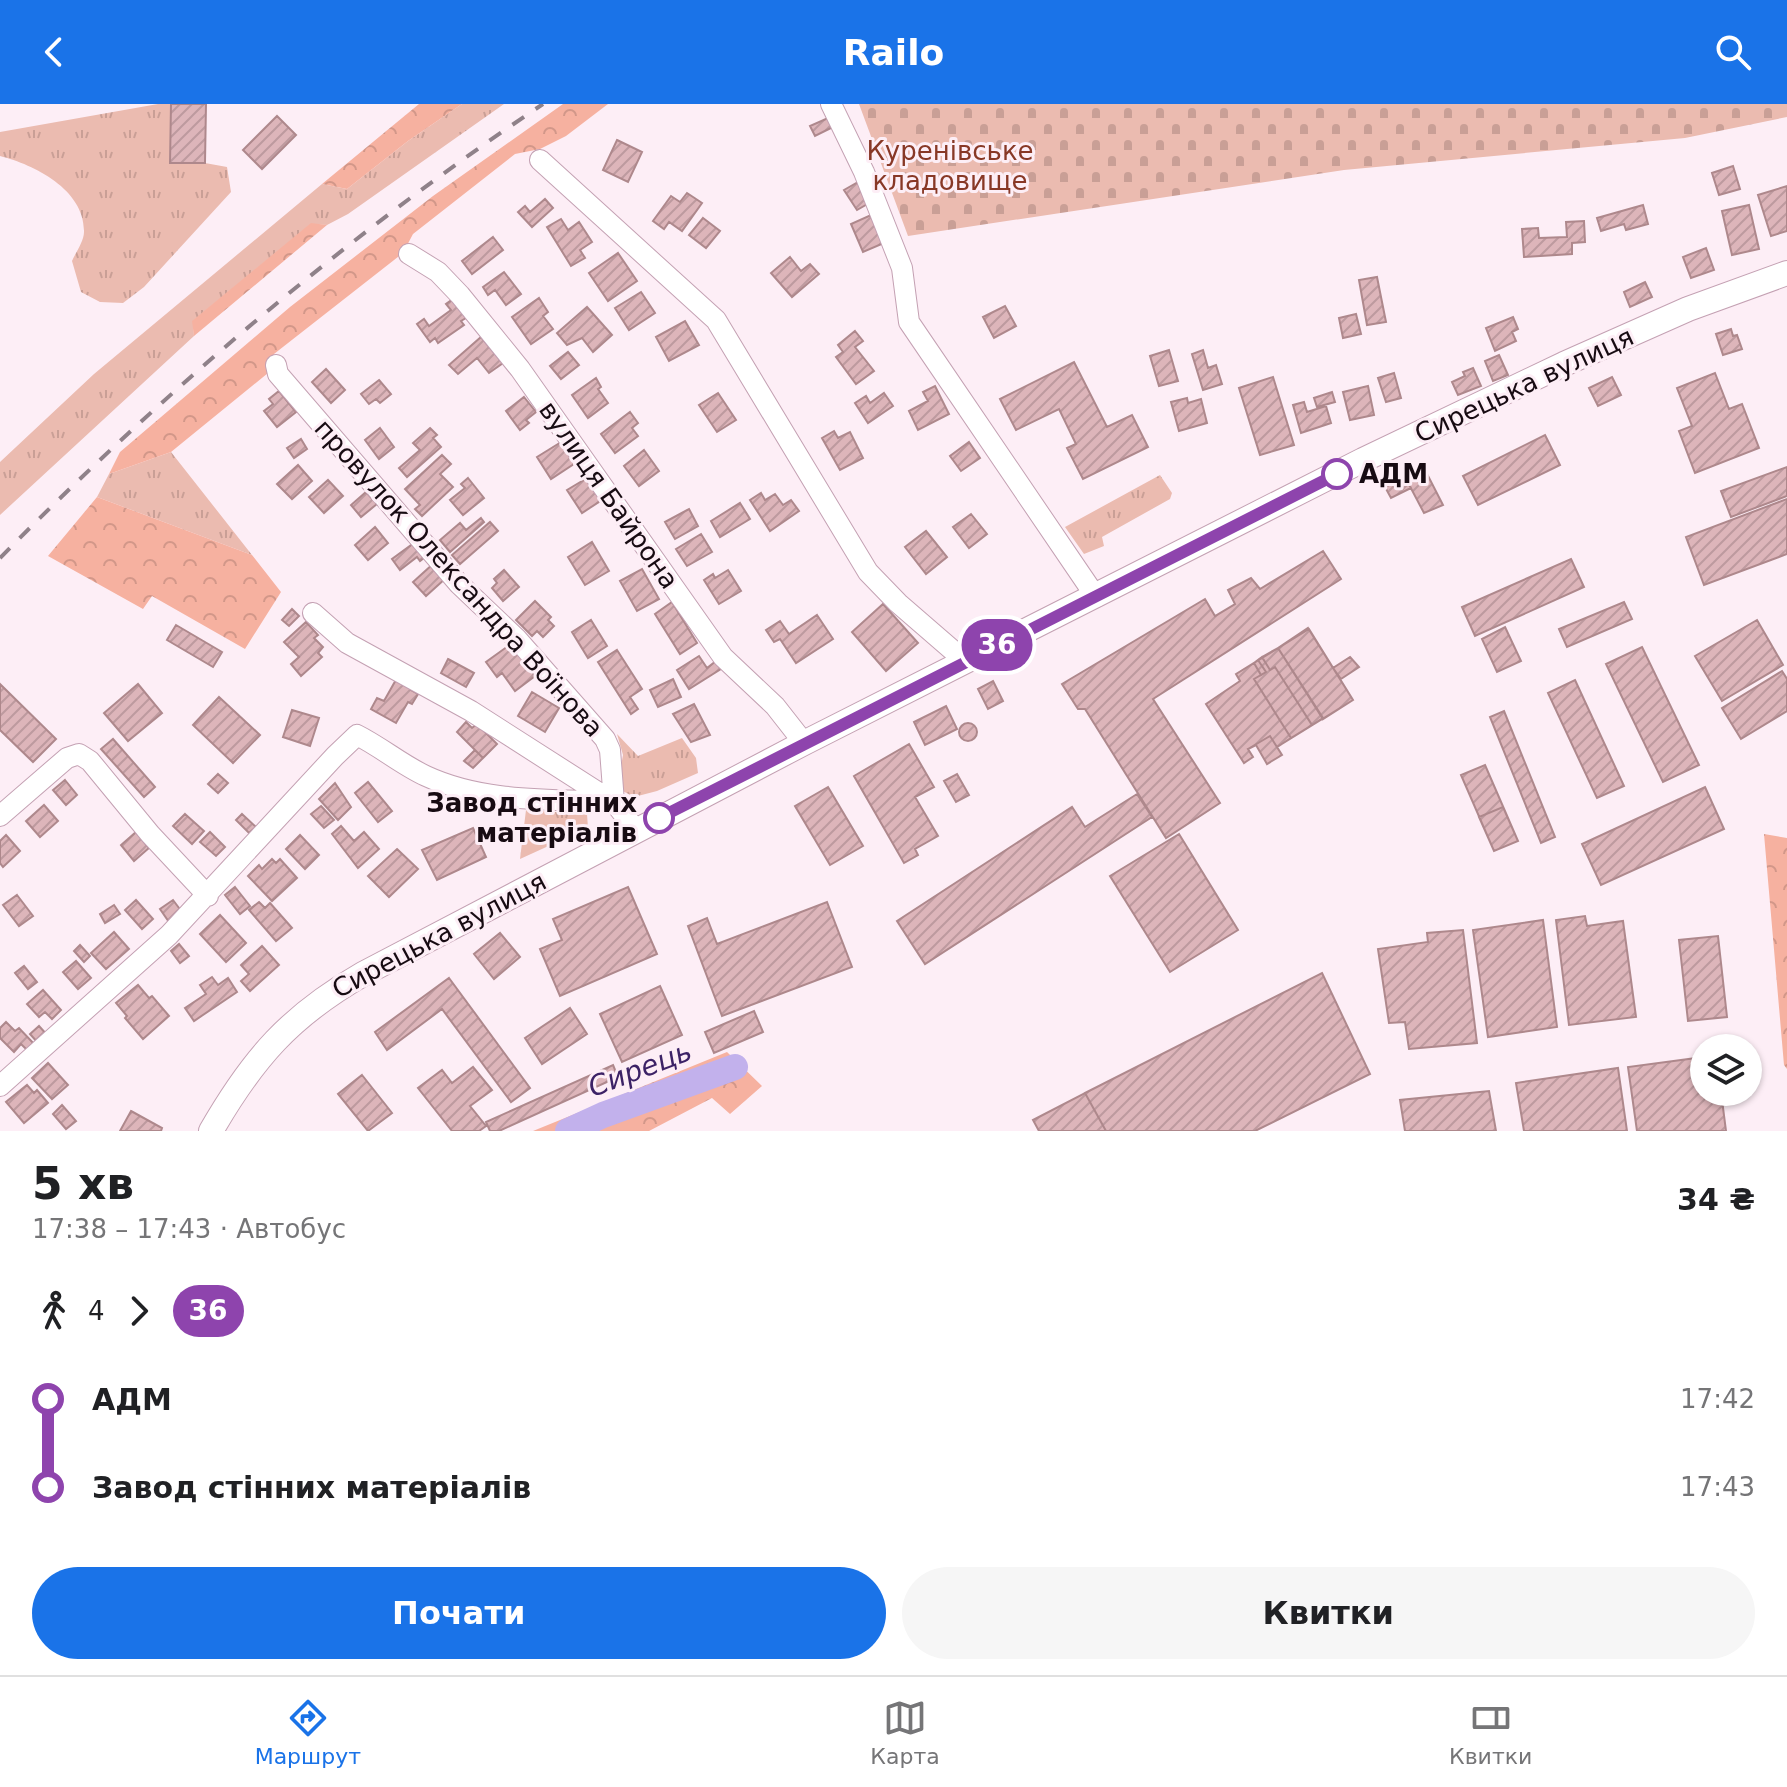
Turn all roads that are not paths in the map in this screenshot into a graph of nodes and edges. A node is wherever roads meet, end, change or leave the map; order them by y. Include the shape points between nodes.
1 (831, 104) edge
2 (540, 160) dead end
3 (409, 254) dead end
4 (1787, 273) edge
5 (276, 365) dead end
6 (1096, 597) junction
7 (313, 613) dead end
8 (965, 661) junction
9 (804, 743) junction
10 (614, 802) junction
11 (0, 816) edge
12 (636, 830) junction
13 (208, 896) junction
14 (0, 1086) edge
15 (211, 1131) edge

1 - 6 street via 902,268 909,322
2 - 8 street via 716,320 868,572
3 - 9 street, вулиця Байрона via 438,272 520,369 723,657 775,706
4 - 6 main road, Сирецька вулиця via 1688,309 1564,364
5 - 10 street, провулок Олександра Воїнова via 278,374 441,564 517,639 605,739
6 - 8 main road, Сирецька вулиця
7 - 10 street via 347,643 471,711
8 - 9 main road, Сирецька вулиця
9 - 12 main road, Сирецька вулиця
10 - 12 street
10 - 13 street via 458,788 357,735
11 - 13 street via 67,758 79,754
12 - 15 main road, Сирецька вулиця via 315,1004 262,1055
13 - 14 street

